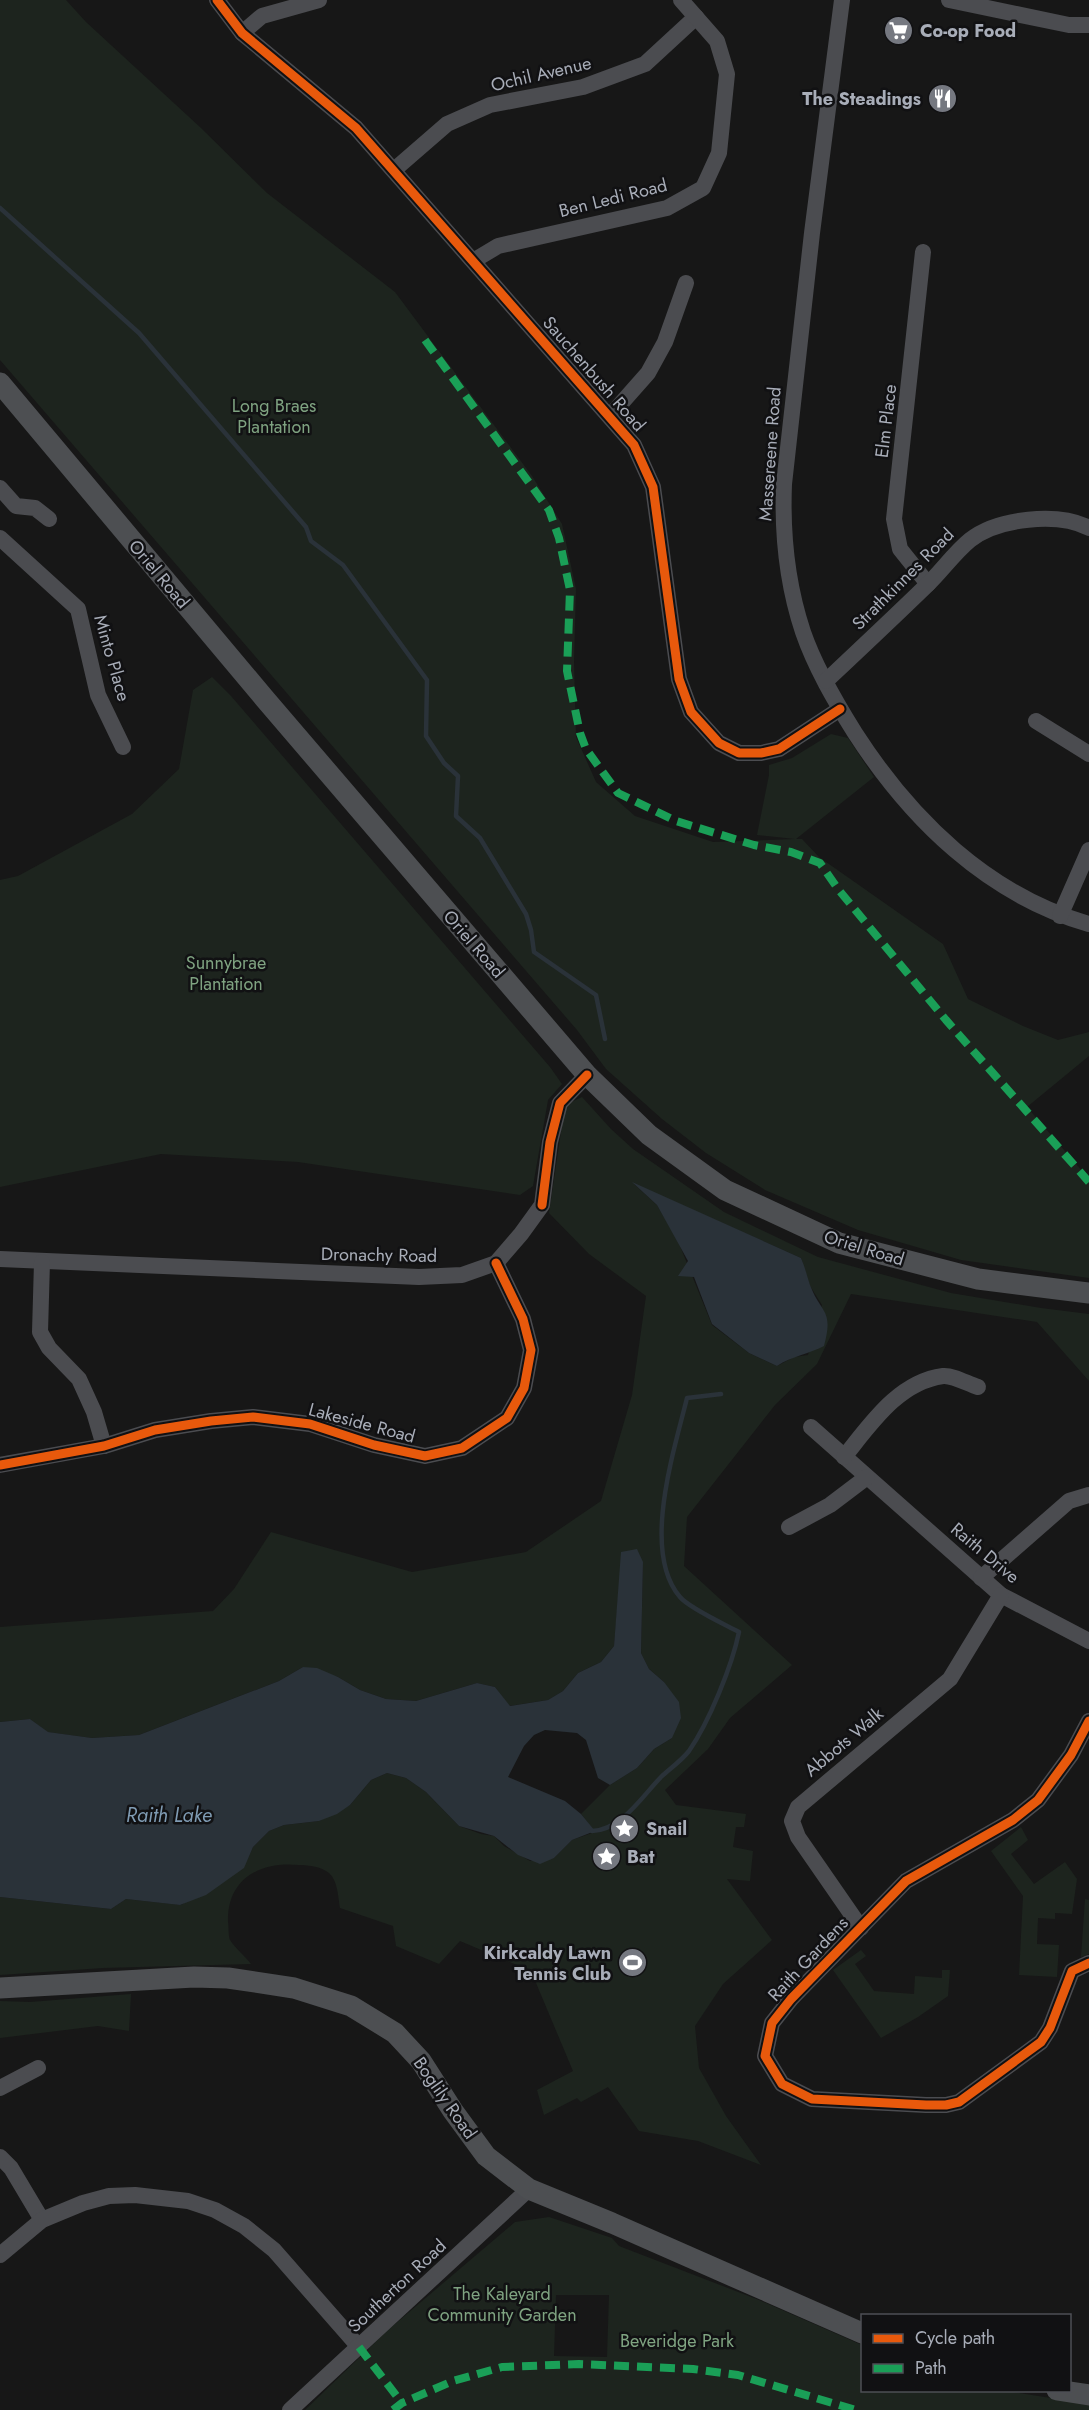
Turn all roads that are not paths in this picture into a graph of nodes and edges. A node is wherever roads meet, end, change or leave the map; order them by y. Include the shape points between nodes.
1 (217, 0) edge
2 (319, 0) edge
3 (681, 0) edge
4 (842, 0) edge
5 (949, 0) edge
6 (696, 17) junction
7 (1089, 25) edge
8 (242, 33) junction
9 (394, 170) junction
10 (923, 252) dead end
11 (473, 261) junction
12 (686, 283) dead end
13 (0, 383) edge
14 (610, 416) junction
15 (0, 488) edge
16 (50, 519) dead end
17 (1089, 528) edge
18 (0, 538) edge
19 (928, 585) junction
20 (826, 681) junction
21 (840, 710) junction
22 (1036, 721) dead end
23 (123, 747) dead end
24 (1089, 754) edge
25 (1089, 850) edge
26 (1060, 916) junction
27 (1089, 924) edge
28 (587, 1075) junction
29 (0, 1259) edge
30 (42, 1262) junction
31 (496, 1263) junction
32 (1089, 1293) edge
33 (978, 1387) dead end
34 (811, 1427) dead end
35 (104, 1446) junction
36 (844, 1457) junction
37 (0, 1465) edge
38 (867, 1477) junction
39 (1089, 1495) edge
40 (789, 1527) dead end
41 (981, 1578) junction
42 (1001, 1595) junction
43 (1089, 1641) edge
44 (1089, 1721) edge
45 (861, 1928) junction
46 (1089, 1963) edge
47 (0, 1988) edge
48 (38, 2068) dead end
49 (0, 2088) edge
50 (0, 2157) edge
51 (529, 2189) junction
52 (42, 2220) junction
53 (0, 2254) edge
54 (861, 2333) edge
55 (359, 2347) junction
56 (1065, 2392) edge
57 (1089, 2395) edge
58 (290, 2410) edge

1 - 8 street, Sauchenbush Road
2 - 8 street via 262,16
3 - 6 street, Ben Ledi Road
4 - 20 street, Massereene Road via 787,445 783,516 796,608 808,646
5 - 7 street
6 - 9 street, Ochil Avenue via 645,64 583,87 490,105 447,124
6 - 11 street, Ben Ledi Road via 717,41 727,74 719,153 703,188 667,208 498,246
8 - 9 street, Sauchenbush Road via 356,128
9 - 11 street, Sauchenbush Road
10 - 19 street, Elm Place via 894,519 900,549
11 - 14 street, Sauchenbush Road
12 - 14 street via 665,342 648,373
13 - 28 main road, Oriel Road
14 - 21 street, Sauchenbush Road via 634,445 653,487 679,679 691,712 719,744 739,753 761,753 779,749
15 - 16 street via 16,506 35,508
17 - 19 street, Strathkinnes Road via 1047,519 1008,522 971,539
18 - 23 street, Minto Place via 78,609 98,695
19 - 20 street, Strathkinnes Road
20 - 21 street, Massereene Road
21 - 26 street, Massereene Road via 875,765 955,851 1019,896
22 - 24 street
25 - 26 street
26 - 27 street, Massereene Road
28 - 31 street, Dronachy Road via 560,1103 536,1202 522,1234
28 - 32 main road, Oriel Road via 649,1136 725,1190 839,1244 978,1279
29 - 30 street, Dronachy Road
30 - 31 street, Dronachy Road via 419,1277 462,1275
30 - 35 street via 40,1332 49,1348 79,1379
31 - 35 street, Lakeside Road via 523,1319 531,1350 524,1388 507,1418 462,1448 425,1456 374,1445 310,1424 253,1417 155,1430
33 - 36 street via 945,1376 917,1384 886,1406
34 - 36 street, Raith Drive
35 - 37 street, Lakeside Road
36 - 38 street, Raith Drive
38 - 40 street via 830,1505
38 - 41 street, Raith Drive
39 - 41 street via 1069,1501
41 - 42 street, Raith Drive
42 - 43 street, Raith Drive
42 - 45 street, Abbots Walk via 950,1679 798,1807 792,1821 798,1837
44 - 45 street, Raith Gardens via 1071,1755 1038,1800 1014,1820 906,1881
45 - 46 street, Raith Gardens via 772,2023 765,2056 782,2084 812,2099 926,2105 958,2102 1041,2042 1071,1971
47 - 51 main road, Boglily Road via 228,1978 294,1988 351,2006 395,2033 421,2061 486,2156
48 - 49 street
50 - 52 street via 11,2168
51 - 54 main road, Boglily Road
51 - 55 street, Southerton Road
52 - 53 street
52 - 55 street via 109,2196 188,2201 215,2210 244,2226 274,2250
55 - 58 street, Southerton Road
56 - 57 main road

